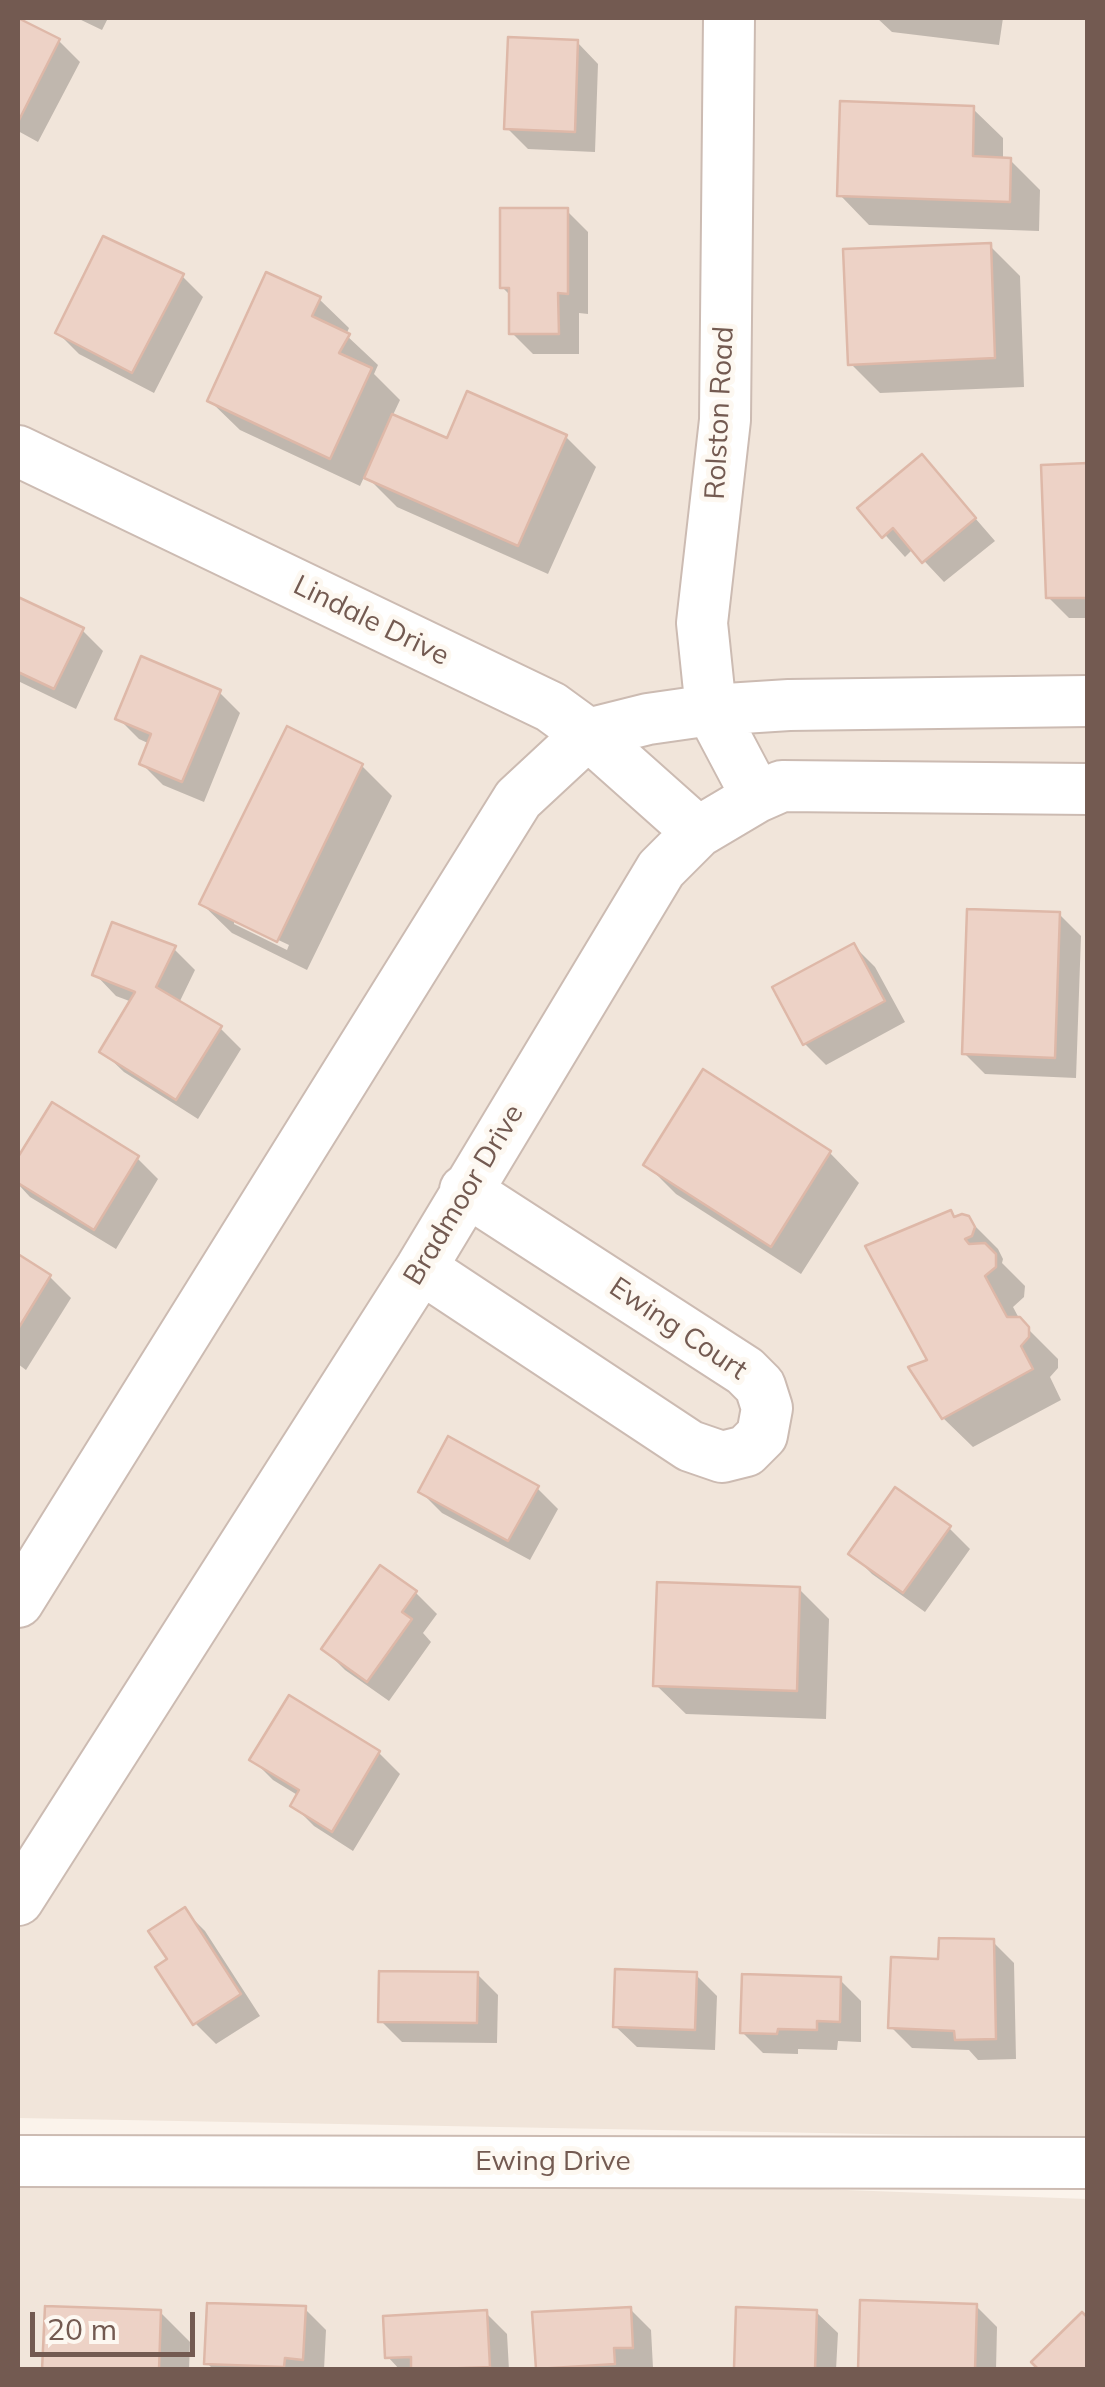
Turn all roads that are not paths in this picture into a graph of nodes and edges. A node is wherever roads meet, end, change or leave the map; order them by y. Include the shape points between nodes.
1 (729, 18) edge
2 (18, 451) edge
3 (1088, 701) edge
4 (711, 710) junction
5 (588, 734) junction
6 (1088, 789) edge
7 (757, 796) junction
8 (698, 832) junction
9 (466, 1190) junction
10 (421, 1268) junction
11 (18, 1602) edge
12 (18, 1900) edge
13 (18, 2161) edge
14 (1088, 2163) edge

1 - 4 street, Rolston Road via 725,420 702,623
2 - 5 street, Lindale Drive via 551,707
3 - 4 street
4 - 5 street
4 - 7 street, Rolston Road
5 - 8 street, Lindale Drive
5 - 11 street via 518,799
6 - 7 street, Bradmoor Drive via 782,786
7 - 8 street, Bradmoor Drive
8 - 9 street, Bradmoor Drive via 661,869
9 - 10 street, Bradmoor Drive
9 - 10 street, Ewing Court via 745,1371 760,1386 767,1408 762,1435 746,1451 722,1457 690,1446
10 - 12 street, Bradmoor Drive
13 - 14 street, Ewing Drive

